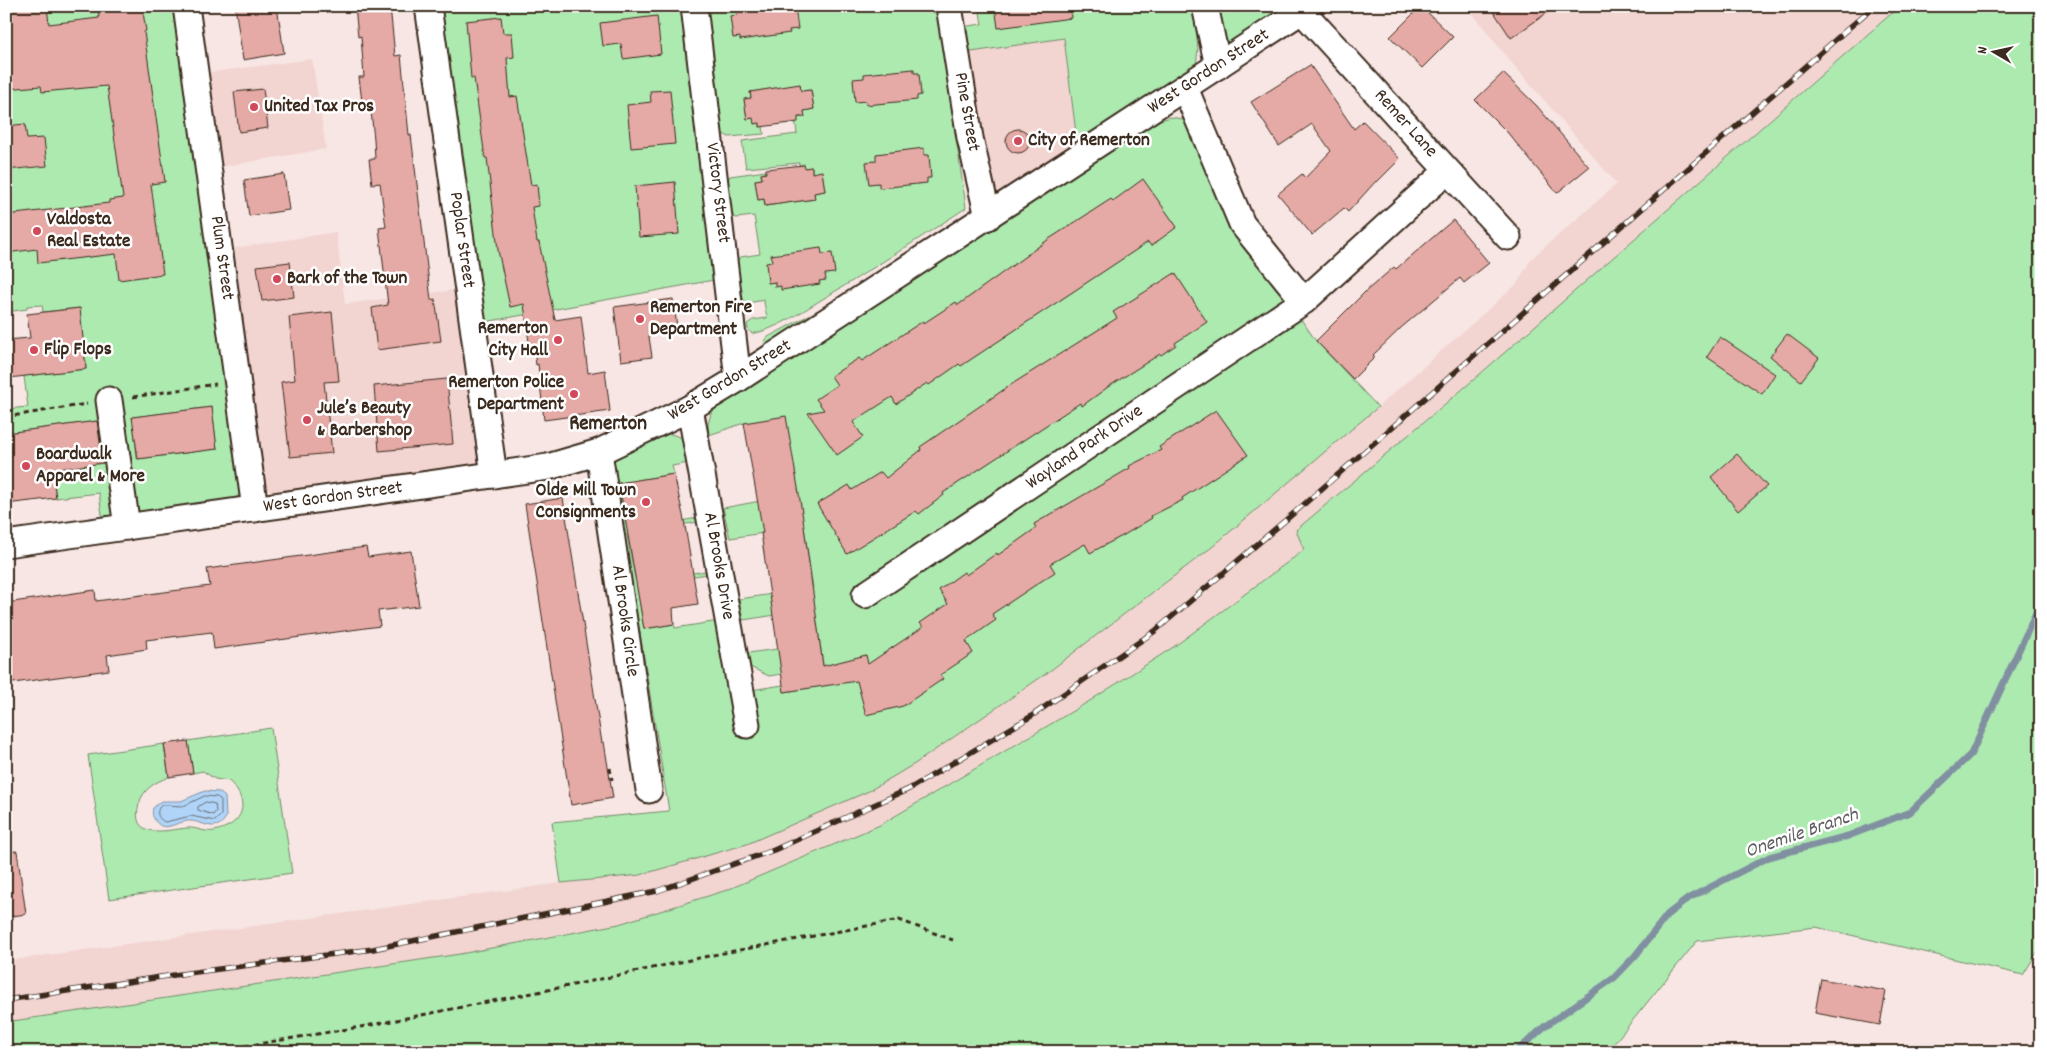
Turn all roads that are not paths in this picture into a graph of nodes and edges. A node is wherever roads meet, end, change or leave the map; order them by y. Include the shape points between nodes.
1 (186, 6) edge
2 (428, 6) edge
3 (694, 6) edge
4 (949, 6) edge
5 (1205, 6) edge
6 (1305, 9) edge
7 (1218, 66) junction
8 (1185, 88) junction
9 (1447, 171) junction
10 (988, 217) junction
11 (1508, 237) dead end
12 (1304, 301) junction
13 (738, 379) junction
14 (109, 400) dead end
15 (690, 408) junction
16 (599, 452) junction
17 (494, 475) junction
18 (256, 509) junction
19 (127, 527) junction
20 (6, 544) edge
21 (866, 595) dead end
22 (747, 725) dead end
23 (649, 790) dead end

1 - 18 street, Plum Street
2 - 17 street, Poplar Street
3 - 13 street, Victory Street
4 - 10 street, Pine Street via 970,138
5 - 7 street
6 - 7 street, West Gordon Street
6 - 9 street, Remer Lane
7 - 8 street, West Gordon Street
8 - 10 street, West Gordon Street
8 - 12 street via 1242,224
9 - 11 street, Remer Lane
9 - 12 street, Wayland Park Drive
10 - 13 street, West Gordon Street
12 - 21 street, Wayland Park Drive
13 - 15 street, West Gordon Street
14 - 19 street
15 - 16 street, West Gordon Street
15 - 22 street, Al Brooks Drive
16 - 17 street, West Gordon Street via 548,467
16 - 23 street, Al Brooks Circle
17 - 18 street, West Gordon Street
18 - 19 street, West Gordon Street
19 - 20 street, West Gordon Street

